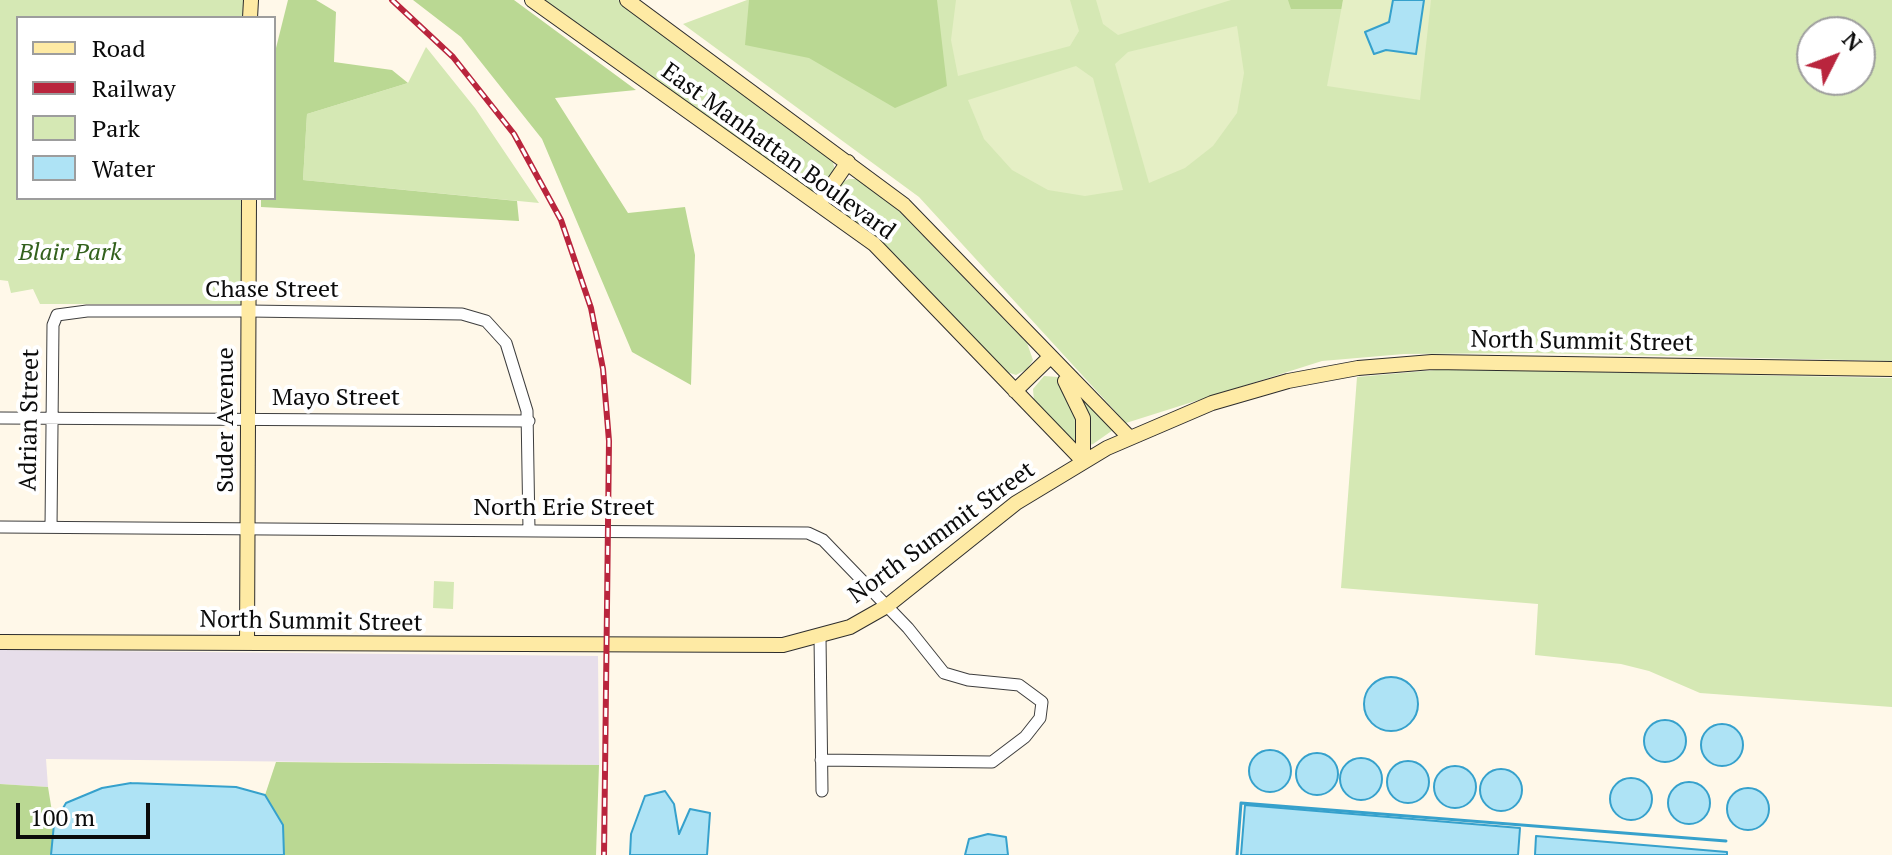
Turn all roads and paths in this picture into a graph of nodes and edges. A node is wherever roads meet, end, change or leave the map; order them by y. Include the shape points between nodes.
1 (532, 0) edge
2 (627, 0) edge
3 (848, 162) junction
4 (249, 200) edge
5 (819, 204) junction
6 (249, 311) junction
7 (57, 315) joint
8 (1049, 358) junction
9 (1892, 369) edge
10 (1015, 391) junction
11 (0, 418) edge
12 (52, 418) junction
13 (248, 420) junction
14 (529, 421) junction
15 (1129, 437) junction
16 (1083, 461) junction
17 (0, 527) edge
18 (51, 527) junction
19 (247, 527) junction
20 (529, 530) junction
21 (887, 606) junction
22 (820, 637) junction
23 (0, 642) edge
24 (247, 643) junction
25 (821, 760) junction
26 (822, 791) dead end

1 - 5 street, East Manhattan Boulevard
2 - 3 street, East Manhattan Boulevard
3 - 5 street
3 - 8 street, East Manhattan Boulevard via 904,205
4 - 6 street, Suder Avenue
5 - 10 street, East Manhattan Boulevard via 881,251
6 - 7 street, Chase Street
6 - 13 street, Suder Avenue
6 - 14 street, Chase Street via 462,314 486,321 510,353
7 - 12 street, Adrian Street
8 - 10 street
8 - 15 street, East Manhattan Boulevard
8 - 16 street via 1074,393 1083,418
9 - 15 street, North Summit Street via 1513,361 1385,365 1248,391
10 - 16 street, East Manhattan Boulevard
11 - 12 street, Mayo Street
12 - 13 street, Mayo Street
12 - 18 street, Adrian Street
13 - 14 street, Mayo Street
13 - 19 street, Suder Avenue
14 - 20 street
15 - 16 street, North Summit Street
16 - 21 street, North Summit Street via 1016,503
17 - 18 street, North Erie Street
18 - 19 street, North Erie Street
19 - 20 street, North Erie Street
19 - 24 street, Suder Avenue
20 - 21 street, North Erie Street via 808,533 823,540
21 - 22 street, North Summit Street
21 - 25 street, North Erie Street via 944,673 1027,688 1042,702 1040,718 1025,737 986,763
22 - 24 street, North Summit Street via 750,647
22 - 25 street
23 - 24 street, North Summit Street
25 - 26 street

